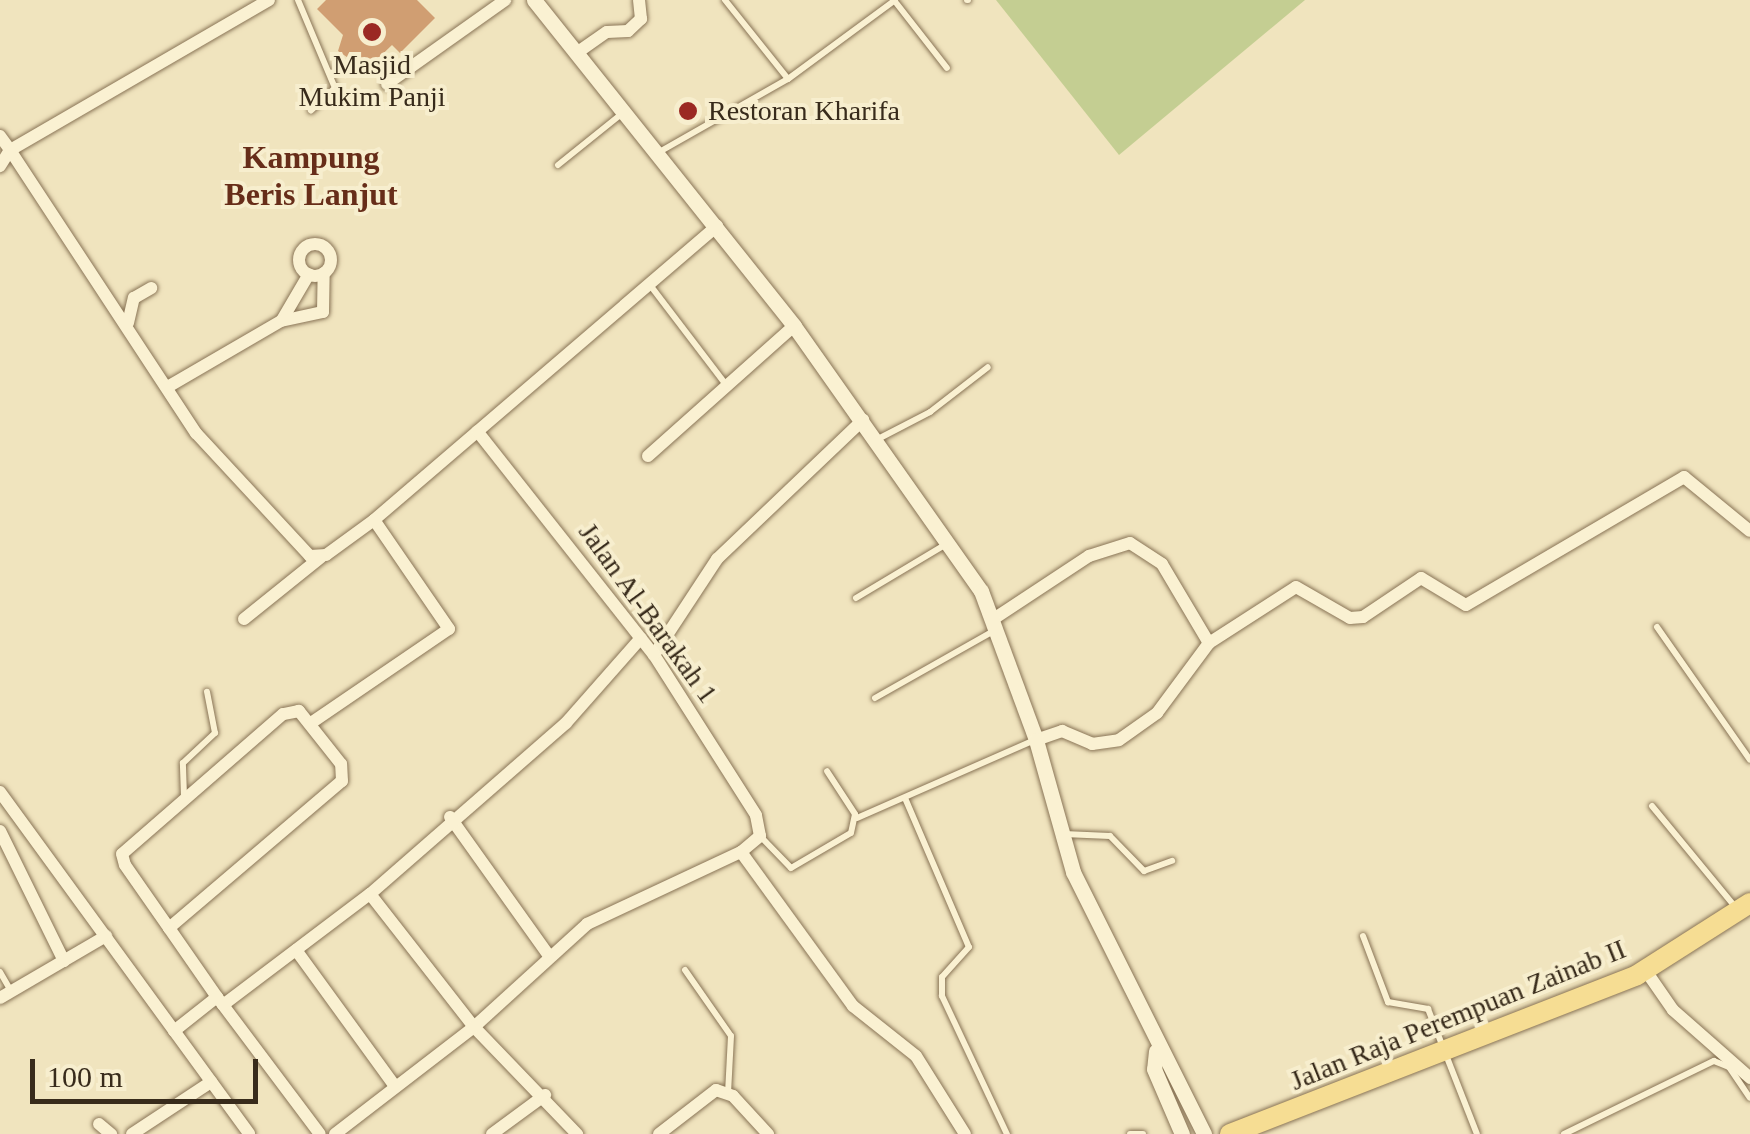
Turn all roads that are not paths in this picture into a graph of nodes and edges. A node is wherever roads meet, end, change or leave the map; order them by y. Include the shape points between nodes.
1 (269, 0) edge
2 (298, 0) edge
3 (506, 0) edge
4 (534, 0) edge
5 (640, 0) edge
6 (725, 0) edge
7 (896, 2) edge
8 (578, 52) junction
9 (946, 68) dead end
10 (788, 80) junction
11 (387, 84) dead end
12 (310, 110) dead end
13 (627, 110) junction
14 (0, 136) edge
15 (10, 150) junction
16 (661, 151) junction
17 (558, 164) dead end
18 (0, 166) edge
19 (717, 226) junction
20 (324, 272) junction
21 (309, 274) junction
22 (649, 284) junction
23 (151, 288) dead end
24 (282, 321) junction
25 (128, 323) junction
26 (794, 326) junction
27 (988, 367) dead end
28 (171, 385) junction
29 (728, 386) junction
30 (863, 420) junction
31 (477, 431) junction
32 (876, 439) junction
33 (648, 456) dead end
34 (374, 520) junction
35 (1750, 531) edge
36 (949, 542) junction
37 (321, 557) junction
38 (856, 598) dead end
39 (244, 619) dead end
40 (997, 623) junction
41 (1657, 627) dead end
42 (641, 638) junction
43 (1209, 643) junction
44 (654, 655) junction
45 (206, 692) dead end
46 (875, 698) dead end
47 (311, 723) junction
48 (1036, 740) junction
49 (1750, 760) edge
50 (827, 771) dead end
51 (0, 792) edge
52 (184, 796) junction
53 (904, 798) junction
54 (1652, 806) dead end
55 (450, 818) junction
56 (857, 818) junction
57 (0, 831) edge
58 (1062, 834) junction
59 (760, 836) junction
60 (742, 852) junction
61 (1172, 860) dead end
62 (370, 894) junction
63 (1744, 907) edge
64 (169, 928) junction
65 (106, 936) junction
66 (1363, 936) dead end
67 (296, 950) junction
68 (548, 956) junction
69 (64, 961) junction
70 (686, 970) dead end
71 (1646, 971) junction
72 (0, 972) edge
73 (6, 995) edge
74 (220, 1001) junction
75 (474, 1027) junction
76 (174, 1031) junction
77 (1156, 1051) junction
78 (1445, 1053) junction
79 (1750, 1078) edge
80 (211, 1082) junction
81 (394, 1085) junction
82 (728, 1092) junction
83 (546, 1095) junction
84 (1750, 1098) edge
85 (99, 1124) dead end
86 (111, 1134) edge
87 (132, 1134) edge
88 (249, 1134) edge
89 (320, 1134) edge
90 (335, 1134) edge
91 (492, 1134) edge
92 (577, 1134) edge
93 (659, 1134) edge
94 (768, 1134) edge
95 (965, 1134) edge
96 (1006, 1134) edge
97 (1130, 1134) edge
98 (1143, 1134) edge
99 (1182, 1134) edge
100 (1204, 1134) edge
101 (1230, 1134) edge
102 (1476, 1134) edge
103 (1564, 1134) edge

1 - 15 street
2 - 12 lane via 335,88
3 - 11 street
4 - 8 street
5 - 8 street via 640,19 628,31 607,32
6 - 10 lane
7 - 9 lane
7 - 10 lane
8 - 13 street
10 - 16 lane
13 - 16 street
13 - 17 lane
14 - 15 street
15 - 18 street
15 - 25 street
16 - 19 street
19 - 22 street
19 - 26 street
20 - 21 street
20 - 21 street via 330,256 313,244 299,260
20 - 24 street via 322,312
21 - 24 street
22 - 29 lane
22 - 31 street
23 - 25 street via 134,298
24 - 28 street
25 - 28 street
26 - 29 street
26 - 30 street
27 - 32 lane via 930,412
28 - 37 street via 196,433 305,552
29 - 33 street
30 - 32 street
30 - 44 street via 717,558
31 - 34 street
31 - 42 street, Jalan Al-Barakah 1
32 - 36 street
34 - 37 street
34 - 47 street via 449,629
35 - 43 street via 1684,477 1466,604 1421,578 1363,618 1350,618 1296,587
36 - 38 lane
36 - 40 street
37 - 39 street
40 - 43 street via 1089,556 1141,545 1162,564
40 - 46 lane
40 - 48 street
41 - 49 lane
42 - 44 street, Jalan Al-Barakah 1
42 - 55 street via 566,723
43 - 48 street via 1157,713 1119,740 1092,744 1062,731
44 - 59 street, Jalan Al-Barakah 1 via 756,815
45 - 52 lane via 215,733 184,762
47 - 52 street via 288,711
47 - 64 street via 341,764 342,781
48 - 53 lane
48 - 58 street
50 - 56 lane
51 - 65 street
52 - 64 street via 122,854
53 - 56 lane
53 - 96 lane via 969,946 940,990
54 - 63 lane
55 - 62 street
55 - 68 street
56 - 59 lane via 851,833 791,868
57 - 69 street
58 - 61 lane via 1110,836 1144,871
58 - 77 street via 1092,920
59 - 60 street
60 - 68 street via 604,914
60 - 95 street via 853,1006 916,1056
62 - 67 street
62 - 75 street
63 - 71 main road, Jalan Raja Perempuan Zainab II
64 - 74 street
65 - 69 street
65 - 76 street
66 - 78 lane via 1388,1002 1428,1009
67 - 74 street
67 - 81 street
68 - 75 street
69 - 73 street
70 - 82 lane via 731,1036
71 - 78 main road, Jalan Raja Perempuan Zainab II
71 - 79 street via 1673,1010
72 - 73 lane
74 - 76 street
74 - 89 street
75 - 81 street
75 - 83 street
76 - 80 street
77 - 99 street via 1154,1068
77 - 100 street via 1170,1062
78 - 101 main road, Jalan Raja Perempuan Zainab II
78 - 102 lane
80 - 87 street
80 - 88 street
81 - 90 street
82 - 93 street via 704,1095
82 - 94 street
83 - 91 street
83 - 92 street
84 - 103 lane via 1714,1061
85 - 86 street
97 - 98 lane

